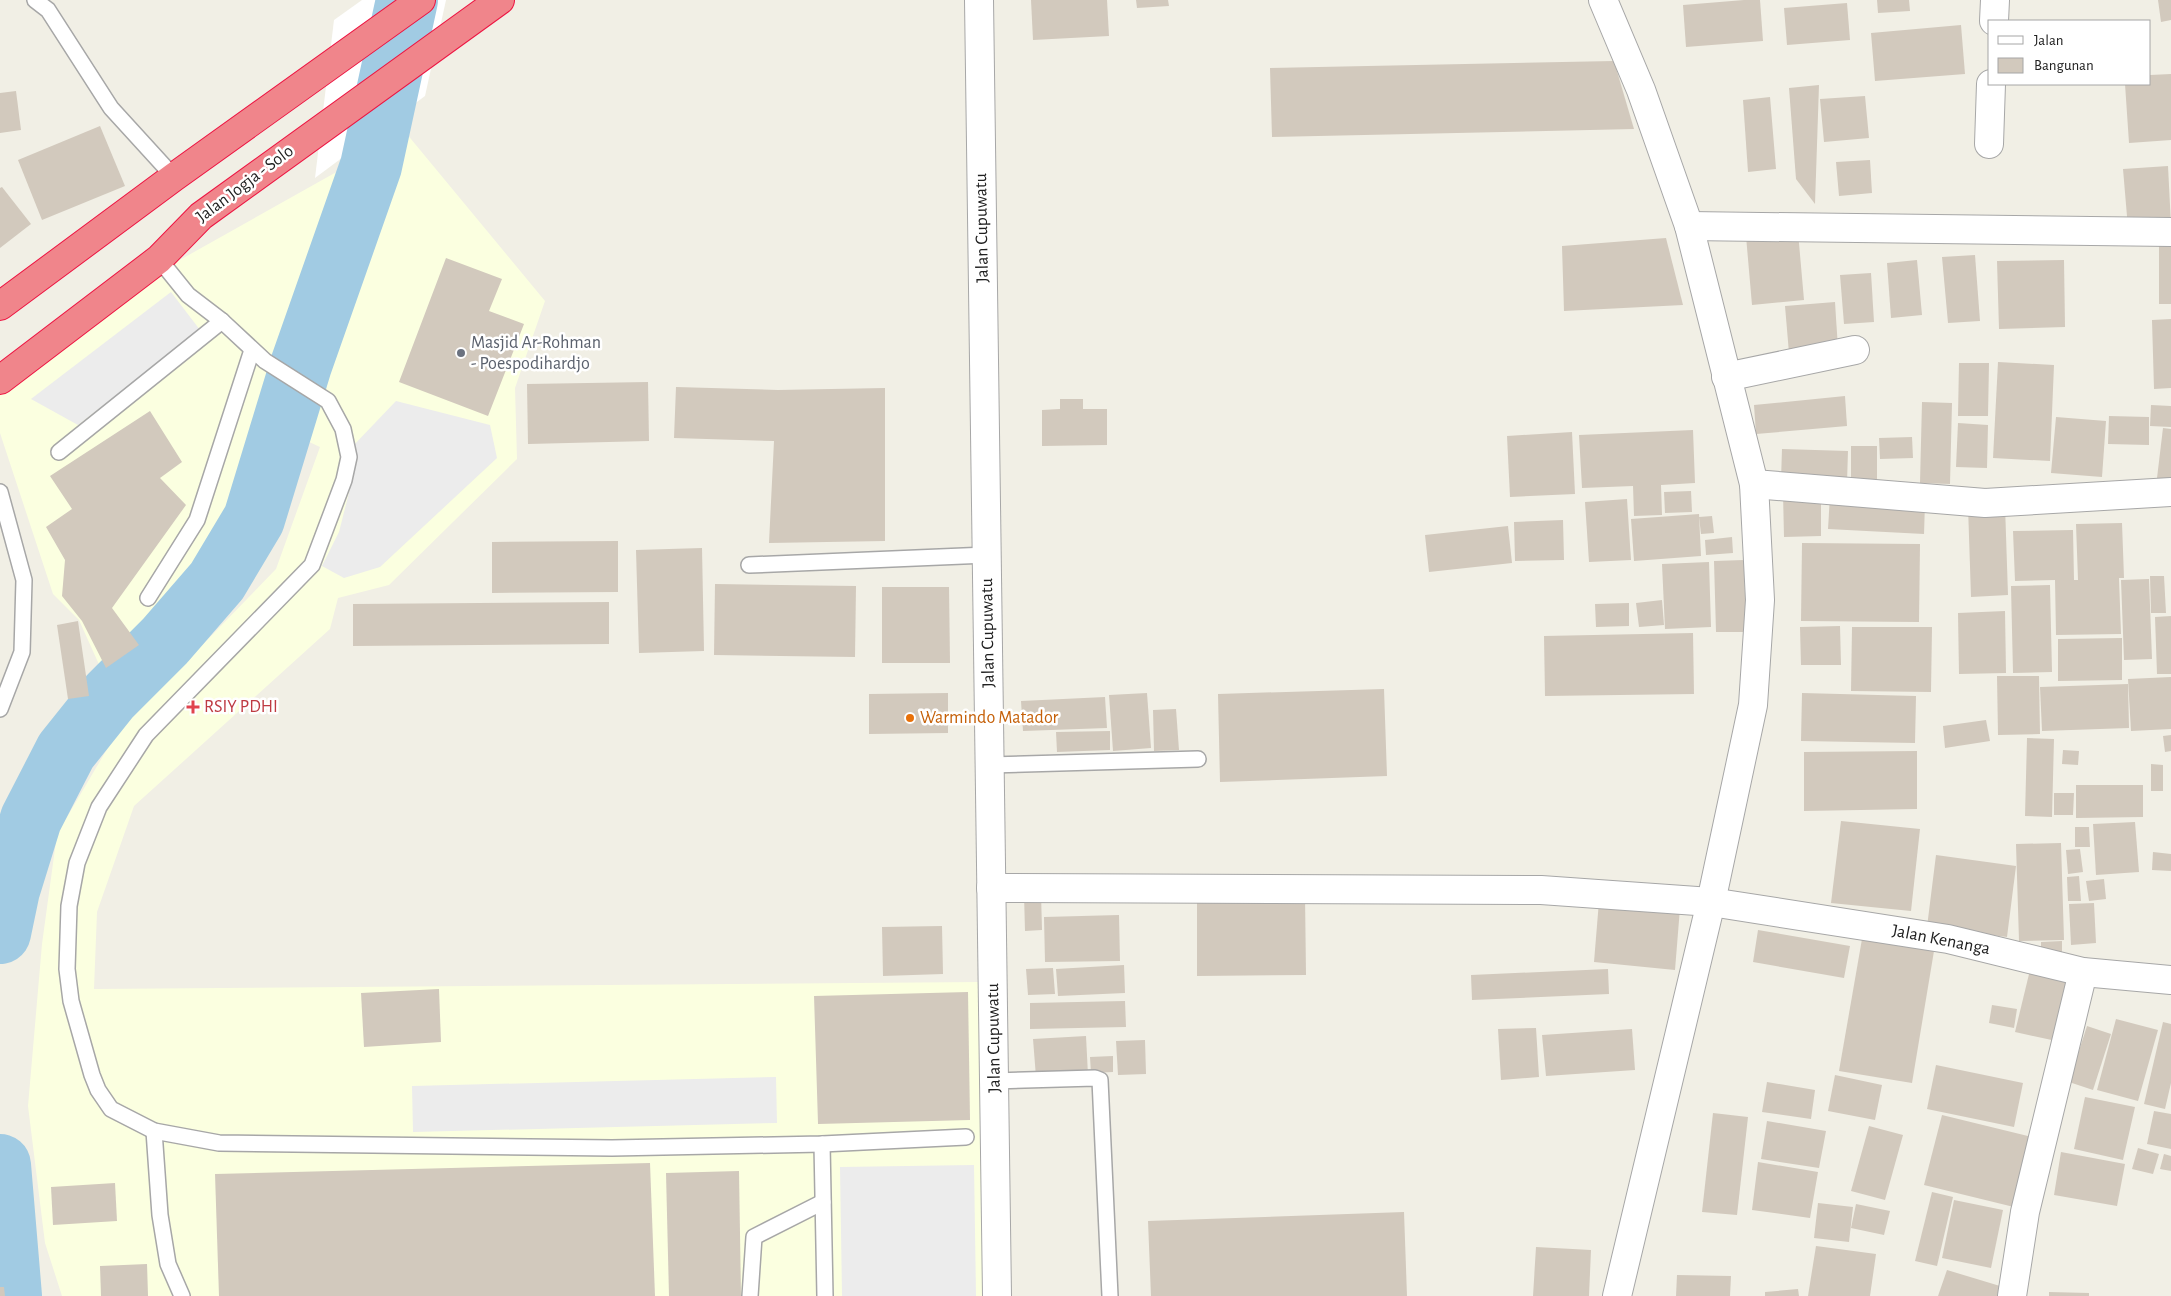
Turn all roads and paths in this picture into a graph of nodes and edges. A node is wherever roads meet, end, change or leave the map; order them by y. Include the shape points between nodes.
1 (35, 0) edge
2 (421, 0) edge
3 (500, 0) edge
4 (979, 0) edge
5 (1603, 0) edge
6 (1995, 0) edge
7 (1994, 20) edge
8 (1992, 85) edge
9 (1989, 144) dead end
10 (174, 177) junction
11 (1689, 226) junction
12 (2171, 232) edge
13 (159, 259) junction
14 (0, 306) edge
15 (222, 321) junction
16 (252, 350) junction
17 (1855, 350) dead end
18 (1726, 377) junction
19 (0, 380) edge
20 (59, 452) dead end
21 (1754, 484) junction
22 (0, 492) edge
23 (2171, 492) edge
24 (987, 555) junction
25 (749, 565) dead end
26 (148, 598) dead end
27 (0, 709) edge
28 (1198, 759) dead end
29 (990, 765) junction
30 (992, 888) junction
31 (1711, 902) junction
32 (2083, 972) junction
33 (2171, 980) edge
34 (994, 1081) junction
35 (154, 1131) junction
36 (966, 1137) dead end
37 (822, 1144) junction
38 (823, 1202) junction
39 (182, 1296) edge
40 (750, 1296) edge
41 (825, 1296) edge
42 (997, 1296) edge
43 (1110, 1296) edge
44 (1617, 1296) edge
45 (2012, 1296) edge

1 - 10 lane via 48,10 111,108
2 - 10 highway
3 - 13 highway, Jalan Jogja - Solo via 201,216
4 - 24 street, Jalan Cupuwatu
5 - 11 street via 1641,90
6 - 7 street
8 - 9 street
10 - 14 highway
11 - 12 street
11 - 18 street
13 - 15 lane via 188,295
13 - 19 highway, Jalan Jogja - Solo
15 - 16 lane
15 - 20 lane
16 - 26 lane via 197,520
16 - 35 lane via 328,401 343,429 348,458 344,480 312,565 146,735 99,806 77,863 69,906 66,969 71,1001 92,1075 112,1109
17 - 18 street
18 - 21 street
21 - 23 street via 1985,503
21 - 31 street via 1760,600 1753,705
22 - 27 lane via 24,580 22,652
24 - 25 lane
24 - 29 street, Jalan Cupuwatu
28 - 29 lane
29 - 30 street, Jalan Cupuwatu
30 - 31 street, Jalan Kenanga via 1541,890
30 - 34 street, Jalan Cupuwatu
31 - 32 street, Jalan Kenanga via 1948,939
31 - 44 street
32 - 33 street, Jalan Kenanga
32 - 45 street via 2025,1212
34 - 42 street, Jalan Cupuwatu
34 - 43 lane via 1100,1080
35 - 37 lane via 219,1143 612,1148
35 - 39 lane via 168,1264
36 - 37 lane
37 - 38 lane
38 - 40 lane via 754,1237
38 - 41 lane

